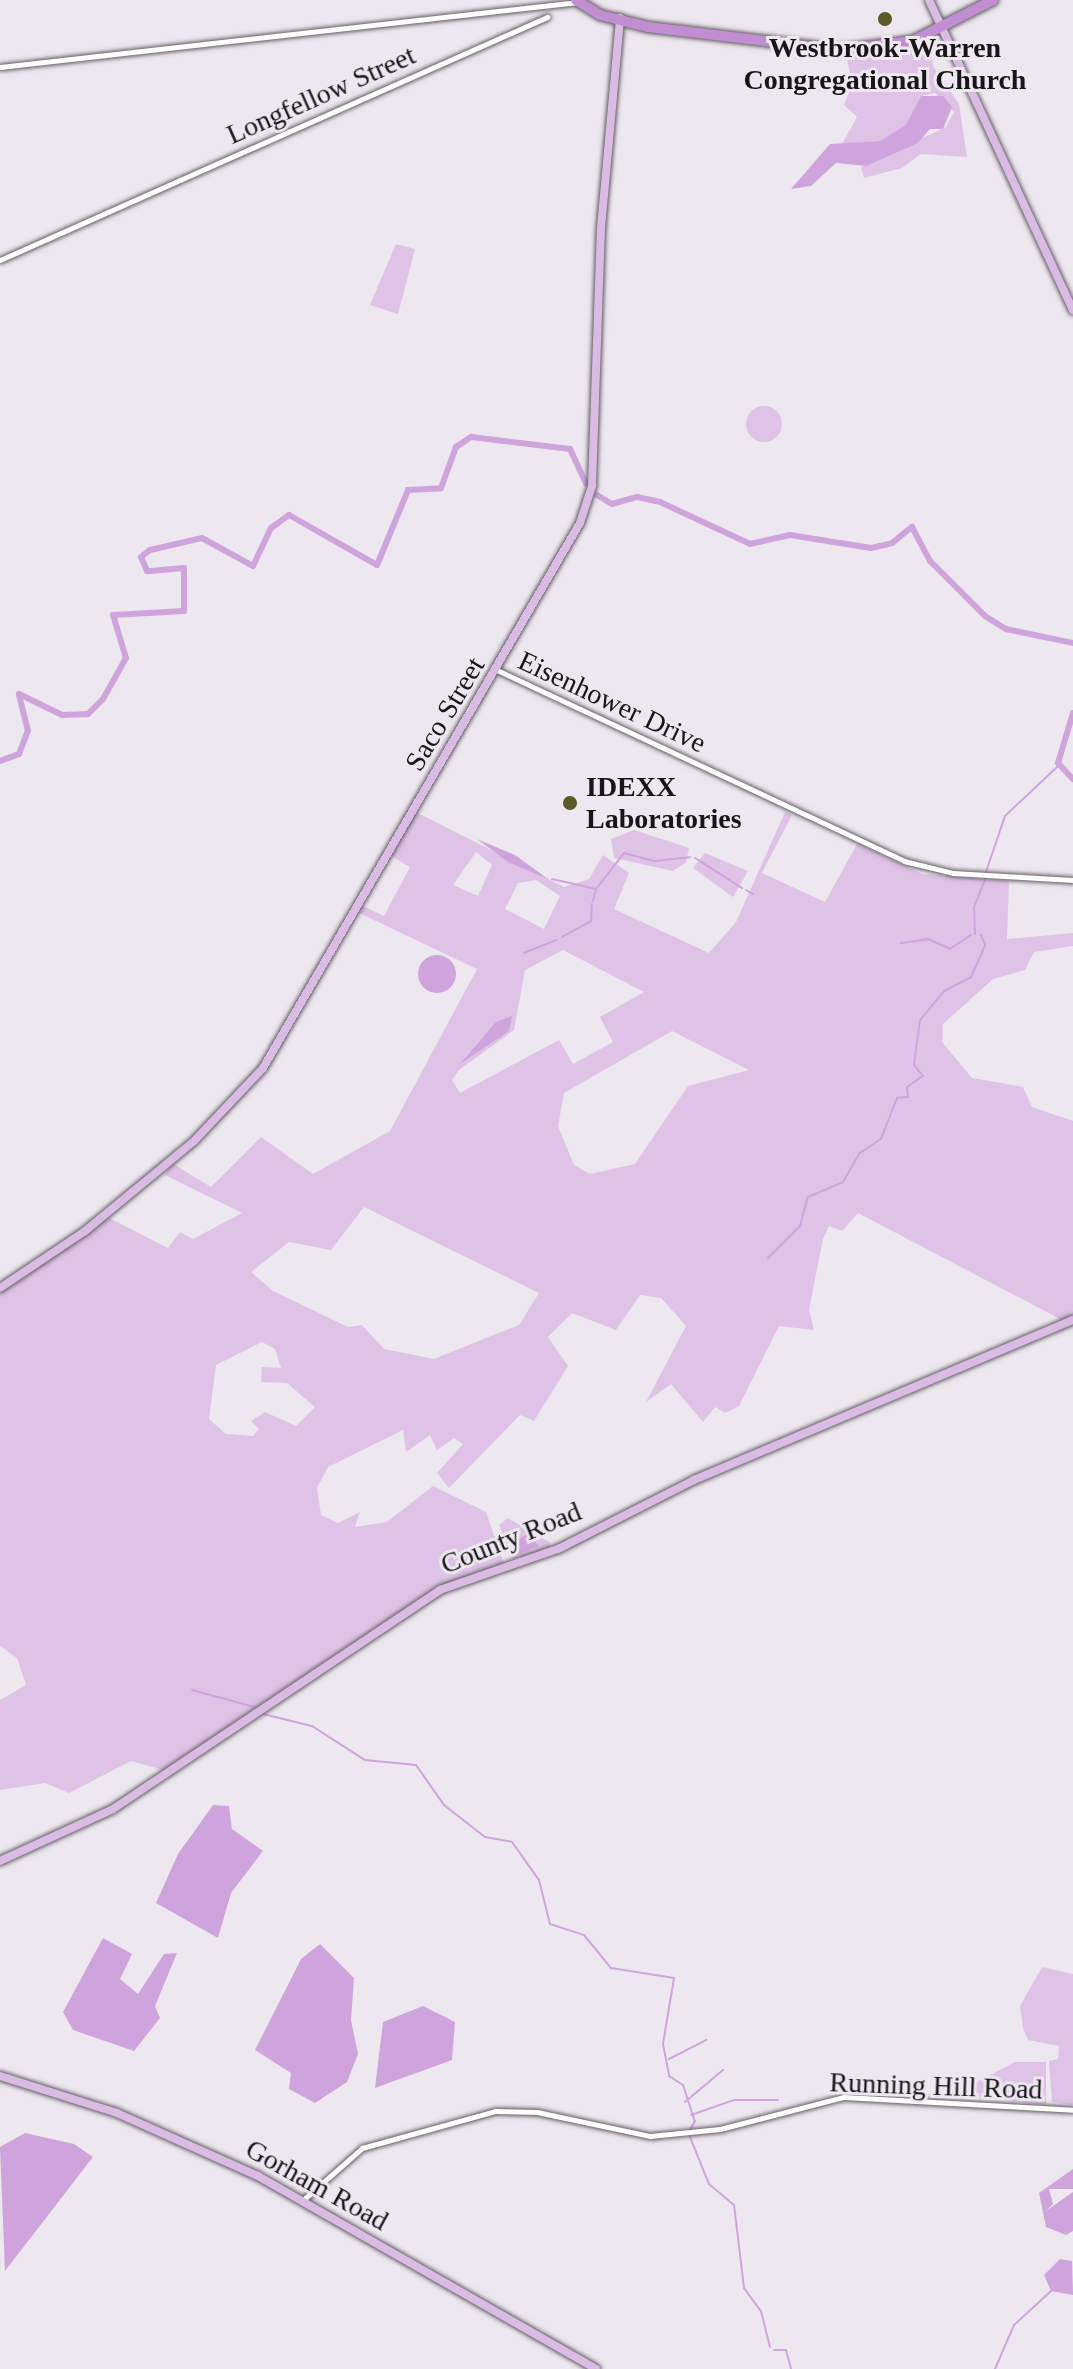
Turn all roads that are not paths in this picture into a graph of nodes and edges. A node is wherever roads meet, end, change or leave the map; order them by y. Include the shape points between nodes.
1 (581, 0) edge
2 (929, 0) edge
3 (983, 0) edge
4 (993, 0) edge
5 (522, 12) junction
6 (547, 17) dead end
7 (620, 20) junction
8 (941, 27) junction
9 (515, 30) junction
10 (0, 67) edge
11 (0, 260) edge
12 (1073, 310) edge
13 (497, 670) junction
14 (1073, 880) edge
15 (0, 1288) edge
16 (1073, 1320) edge
17 (0, 1861) edge
18 (0, 2076) edge
19 (1073, 2110) edge
20 (303, 2200) junction
21 (596, 2369) edge

1 - 5 street
1 - 7 highway
2 - 8 main road
3 - 8 highway
4 - 8 highway
5 - 9 street
5 - 10 street
6 - 9 street, Longfellow Street
7 - 8 highway via 850,45
7 - 13 main road, Saco Street via 602,220 591,494
8 - 12 main road
9 - 11 street, Longfellow Street
13 - 14 street, Eisenhower Drive via 904,861 953,873
13 - 15 main road, Saco Street via 263,1068 194,1141 85,1231
16 - 17 main road, County Road via 669,1491 558,1549 440,1590 113,1809
18 - 20 main road, Gorham Road via 134,2120
19 - 20 street, Running Hill Road via 846,2097 720,2129 655,2136 532,2111 492,2111 358,2150
20 - 21 main road, Gorham Road

